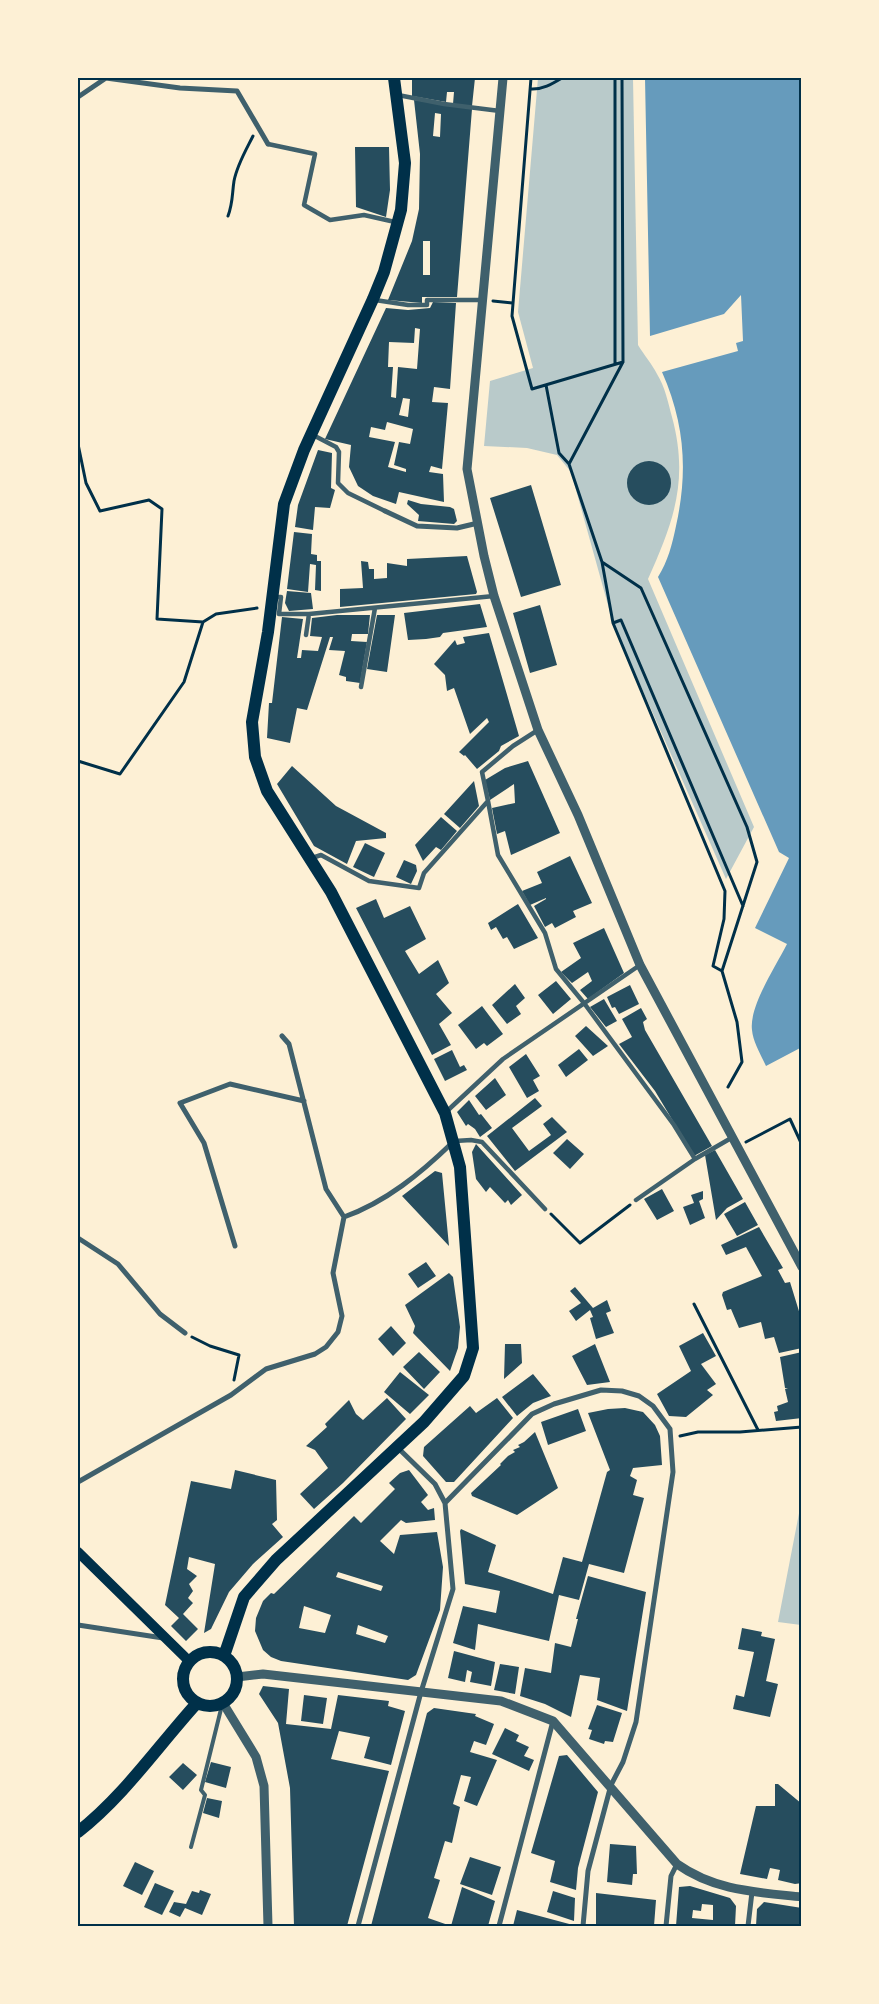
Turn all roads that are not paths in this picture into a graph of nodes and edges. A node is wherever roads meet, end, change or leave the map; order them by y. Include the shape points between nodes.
1 (107, 78) edge
2 (394, 78) edge
3 (503, 78) edge
4 (397, 95) junction
5 (78, 97) edge
6 (500, 111) junction
7 (268, 144) joint
8 (398, 223) junction
9 (373, 300) junction
10 (484, 300) junction
11 (312, 435) junction
12 (385, 511) joint
13 (478, 523) junction
14 (271, 596) junction
15 (494, 596) junction
16 (375, 608) junction
17 (309, 614) junction
18 (306, 635) dead end
19 (361, 687) dead end
20 (538, 730) junction
21 (488, 801) junction
22 (311, 858) junction
23 (640, 965) junction
24 (584, 1003) junction
25 (282, 1036) dead end
26 (304, 1101) junction
27 (445, 1113) junction
28 (732, 1137) junction
29 (453, 1142) junction
30 (695, 1159) junction
31 (636, 1200) road end
32 (545, 1209) road end
33 (344, 1217) junction
34 (78, 1238) edge
35 (235, 1246) dead end
36 (802, 1267) edge
37 (185, 1333) road end
38 (397, 1447) junction
39 (78, 1482) edge
40 (445, 1504) junction
41 (78, 1552) edge
42 (78, 1625) edge
43 (166, 1638) junction
44 (224, 1656) junction
45 (189, 1662) junction
46 (237, 1677) junction
47 (422, 1692) junction
48 (197, 1703) junction
49 (223, 1703) junction
50 (553, 1721) junction
51 (611, 1785) junction
52 (78, 1832) edge
53 (191, 1847) dead end
54 (677, 1864) junction
55 (752, 1892) junction
56 (802, 1897) edge
57 (268, 1926) edge
58 (358, 1926) edge
59 (499, 1926) edge
60 (583, 1926) edge
61 (666, 1926) edge
62 (748, 1926) edge

1 - 5 street
1 - 7 street via 180,88 237,91
2 - 4 main road
3 - 6 street
4 - 6 street
4 - 8 main road via 404,163
6 - 10 street
7 - 8 street via 315,154 304,205 330,220 364,215
8 - 9 main road
9 - 10 street via 408,305 427,305 427,300
9 - 11 main road
10 - 13 street via 467,469
11 - 12 street via 336,447 339,452 338,483 348,493
11 - 14 main road via 284,504
12 - 13 street via 417,526 457,528
13 - 15 street
14 - 17 street via 281,597 279,614
14 - 22 main road via 252,722 255,757 267,791
15 - 16 street
15 - 20 street
16 - 17 street
16 - 19 street
17 - 18 street
20 - 21 street via 482,772
20 - 23 street via 578,815
21 - 22 street via 424,872 420,888 369,881 321,855
21 - 24 street via 498,855 545,934 556,969
22 - 27 main road
23 - 24 street
23 - 28 street
24 - 27 street via 504,1059
24 - 30 street via 674,1125
25 - 26 street via 289,1044
26 - 33 street via 326,1190
26 - 35 street via 230,1084 180,1103 204,1144
27 - 29 main road
28 - 30 street
28 - 36 street
29 - 32 street via 482,1142
29 - 33 street via 389,1196
29 - 38 main road via 460,1167 473,1348 464,1376
30 - 31 street
33 - 39 street via 333,1273 342,1316 334,1338 316,1354 266,1369 231,1396
34 - 37 street via 118,1264 160,1314
38 - 40 street via 435,1484
38 - 44 main road via 276,1560 244,1597
40 - 47 street via 453,1589
40 - 51 street via 532,1414 582,1394 601,1390 640,1396 666,1421 671,1437 673,1472 636,1722 623,1762
41 - 43 main road
42 - 43 street
43 - 45 main road
44 - 45 main road via 202,1653
44 - 46 main road via 235,1668
45 - 48 main road via 183,1684
46 - 47 street via 263,1674
46 - 49 main road via 234,1692
47 - 50 street via 501,1701
47 - 58 street
48 - 49 main road via 206,1706
48 - 52 main road via 143,1768
49 - 53 lane via 201,1790 205,1795
49 - 57 street via 256,1757 264,1786
50 - 51 street
50 - 59 street
51 - 54 street
51 - 60 street via 588,1871
54 - 55 street via 718,1885
54 - 61 street via 671,1876
55 - 56 street
55 - 62 street

